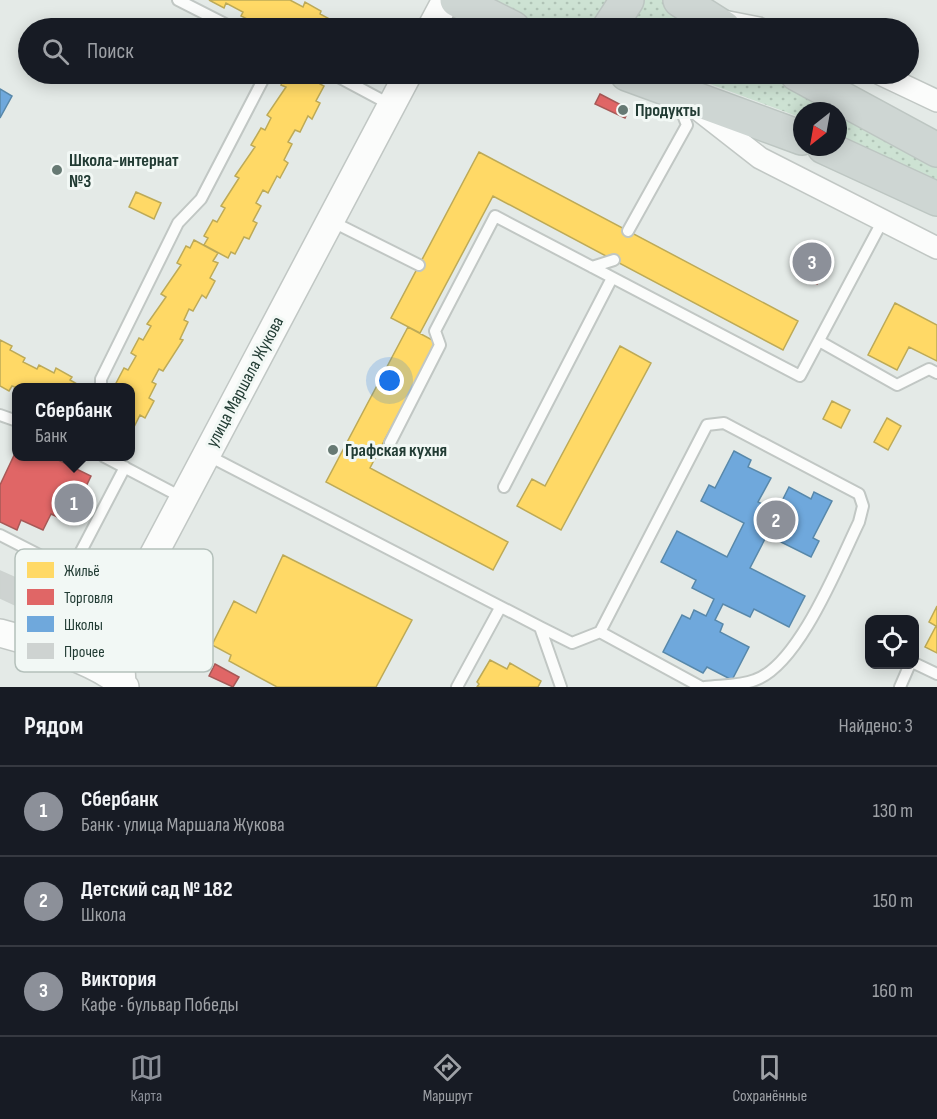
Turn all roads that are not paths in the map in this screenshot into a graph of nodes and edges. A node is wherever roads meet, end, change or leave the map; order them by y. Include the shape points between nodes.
1 (178, 0) edge
2 (446, 0) edge
3 (457, 0) edge
4 (627, 0) edge
5 (213, 18) edge
6 (436, 18) edge
7 (493, 18) edge
8 (615, 18) edge
9 (262, 84) edge
10 (352, 84) edge
11 (403, 84) edge
12 (655, 84) edge
13 (815, 84) edge
14 (903, 84) edge
15 (674, 91) junction
16 (936, 98) edge
17 (391, 105) junction
18 (793, 135) edge
19 (937, 150) edge
20 (843, 156) edge
21 (937, 200) edge
22 (883, 220) junction
23 (330, 221) junction
24 (628, 231) dead end
25 (937, 248) edge
26 (614, 260) dead end
27 (419, 265) dead end
28 (592, 267) junction
29 (612, 278) junction
30 (448, 280) dead end
31 (459, 285) junction
32 (819, 341) junction
33 (937, 374) edge
34 (101, 383) edge
35 (390, 444) dead end
36 (206, 455) junction
37 (113, 461) edge
38 (124, 467) junction
39 (504, 487) dead end
40 (183, 498) junction
41 (0, 536) edge
42 (27, 549) edge
43 (82, 549) edge
44 (156, 549) edge
45 (500, 608) junction
46 (540, 627) junction
47 (600, 632) junction
48 (0, 633) edge
49 (15, 637) edge
50 (919, 665) edge
51 (908, 669) edge
52 (97, 672) edge
53 (937, 674) edge
54 (123, 685) edge
55 (457, 687) edge
56 (561, 687) edge
57 (703, 687) edge
58 (900, 687) edge

1 - 5 lane
2 - 6 street
3 - 7 main road
4 - 8 main road
9 - 34 lane via 201,199 178,223
10 - 17 lane
11 - 17 street, улица Маршала Жукова
12 - 15 main road
13 - 19 main road
14 - 16 street
15 - 18 main road
15 - 22 street via 760,158
15 - 24 lane via 687,125
17 - 23 street, улица Маршала Жукова
20 - 21 main road
22 - 25 street
22 - 32 lane
23 - 27 lane
23 - 36 street, улица Маршала Жукова
26 - 28 lane
28 - 29 lane
28 - 31 lane via 495,216
29 - 32 lane via 801,376
29 - 39 lane
30 - 31 lane
31 - 35 lane via 435,331 440,345
32 - 33 lane via 897,385 929,369
36 - 40 street, улица Маршала Жукова
36 - 45 lane
37 - 38 lane
38 - 40 lane
38 - 43 lane
40 - 44 street, улица Маршала Жукова
41 - 42 lane
45 - 46 lane
45 - 55 lane
46 - 47 lane via 572,644
46 - 56 lane
47 - 57 lane
47 - 57 lane via 707,425 724,423 859,494 863,506 859,522 807,628 775,668 755,680
48 - 49 street
50 - 53 lane
51 - 58 lane
52 - 54 street

